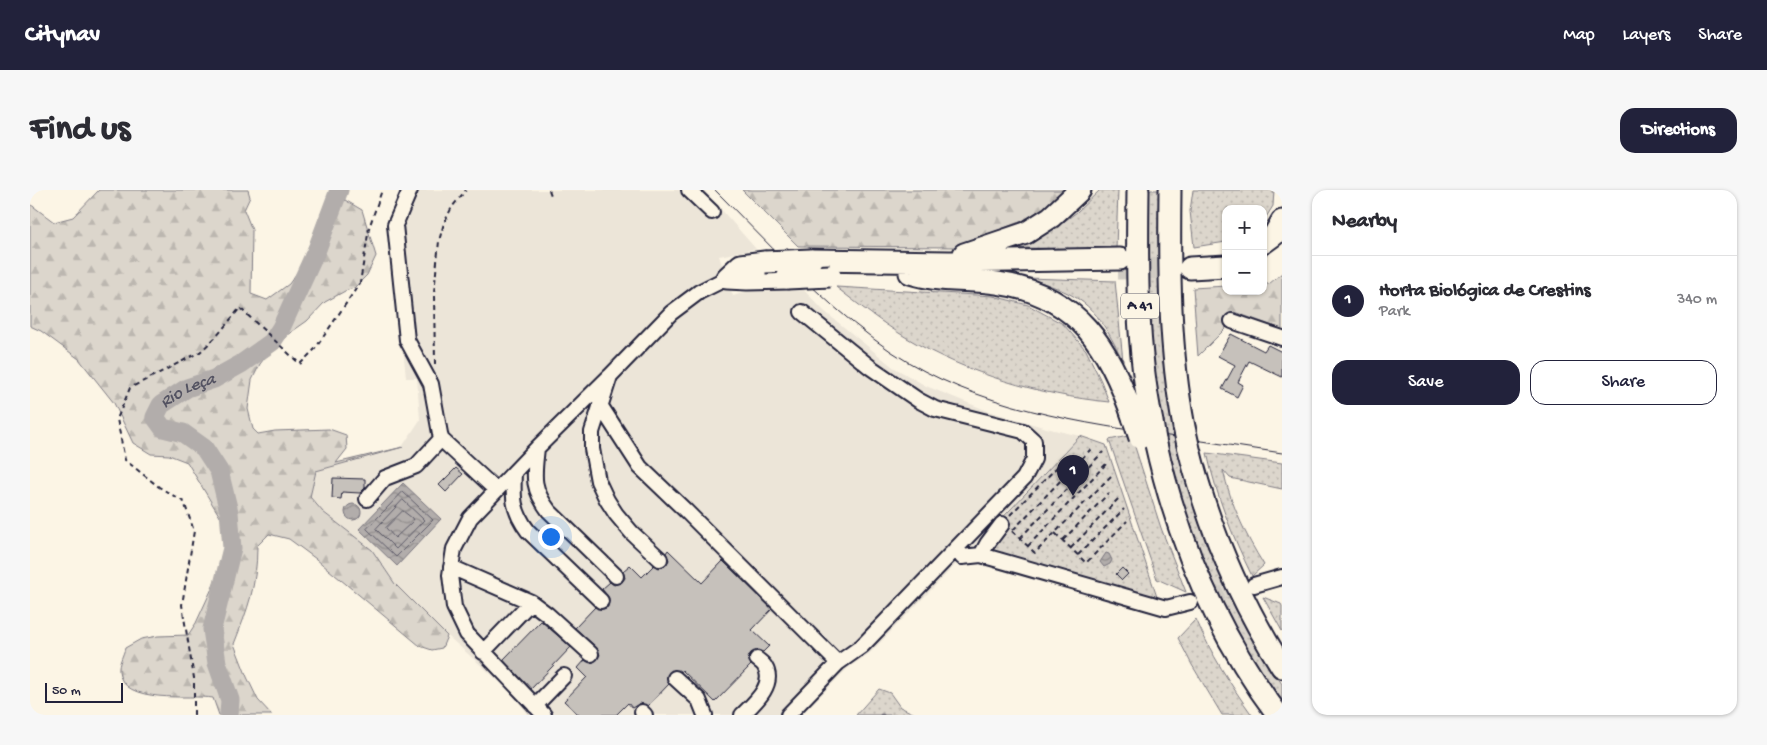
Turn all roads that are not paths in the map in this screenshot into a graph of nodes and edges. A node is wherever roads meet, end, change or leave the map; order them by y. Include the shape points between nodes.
1 (410, 190) edge
2 (689, 190) edge
3 (1080, 190) edge
4 (1138, 190) edge
5 (1170, 190) edge
6 (1182, 190) edge
7 (712, 212) dead end
8 (1282, 221) edge
9 (1267, 240) edge
10 (1282, 244) edge
11 (1169, 251) junction
12 (1267, 256) edge
13 (1222, 258) edge
14 (1119, 264) tunnel mouth
15 (1222, 266) edge
16 (912, 267) junction
17 (727, 278) junction
18 (802, 312) dead end
19 (1232, 321) dead end
20 (1282, 338) edge
21 (610, 376) junction
22 (600, 405) junction
23 (1145, 430) junction
24 (441, 438) junction
25 (537, 448) junction
26 (514, 472) junction
27 (496, 490) junction
28 (367, 499) dead end
29 (1006, 526) road end
30 (959, 553) junction
31 (981, 555) junction
32 (660, 559) dead end
33 (451, 567) junction
34 (616, 576) dead end
35 (1282, 577) edge
36 (1254, 585) tunnel mouth
37 (601, 601) dead end
38 (531, 602) junction
39 (1190, 602) tunnel mouth
40 (483, 652) junction
41 (591, 654) dead end
42 (757, 659) dead end
43 (838, 664) junction
44 (1282, 667) edge
45 (564, 676) dead end
46 (675, 678) dead end
47 (539, 710) edge
48 (705, 715) edge
49 (742, 715) edge
50 (788, 715) edge
51 (1278, 715) edge

1 - 24 street via 395,226 398,268 407,340 431,384
2 - 7 street
3 - 16 highway via 1051,217 1026,234
4 - 23 highway, A 41 via 1137,242 1146,386
5 - 11 highway, A 41
6 - 11 highway via 1180,227
8 - 9 highway
10 - 12 highway
11 - 44 highway, A 41 via 1173,348 1186,436 1207,513 1226,561 1252,616
13 - 15 highway via 1190,263
14 - 16 highway via 986,270
16 - 17 highway, bridge via 830,276
16 - 17 highway, bridge via 810,260 765,262 741,265
16 - 23 highway via 932,278 998,283 1034,291 1066,308 1092,332
17 - 21 street via 699,292 671,313
18 - 30 street via 870,367 918,400 936,409 1023,431 1034,441 1034,459 1024,478
19 - 20 street
21 - 22 street
21 - 25 street
22 - 32 street via 592,432 598,481 616,514
22 - 43 street via 640,466
23 - 51 highway via 1163,515 1186,546 1202,586 1236,651
24 - 27 street
24 - 28 street via 416,466 385,478
25 - 26 street
25 - 34 street via 535,481 542,502
26 - 27 street
26 - 37 street via 513,500 519,520
27 - 33 street via 470,518 454,549
29 - 31 street via 986,544
30 - 31 street
30 - 43 street via 862,646
31 - 39 street via 1166,608
33 - 38 street
33 - 40 street via 454,607 467,634
35 - 36 street
38 - 40 street
38 - 41 street
40 - 47 street
42 - 49 street via 766,668 767,685
43 - 50 street
45 - 47 street
46 - 48 street via 699,700

